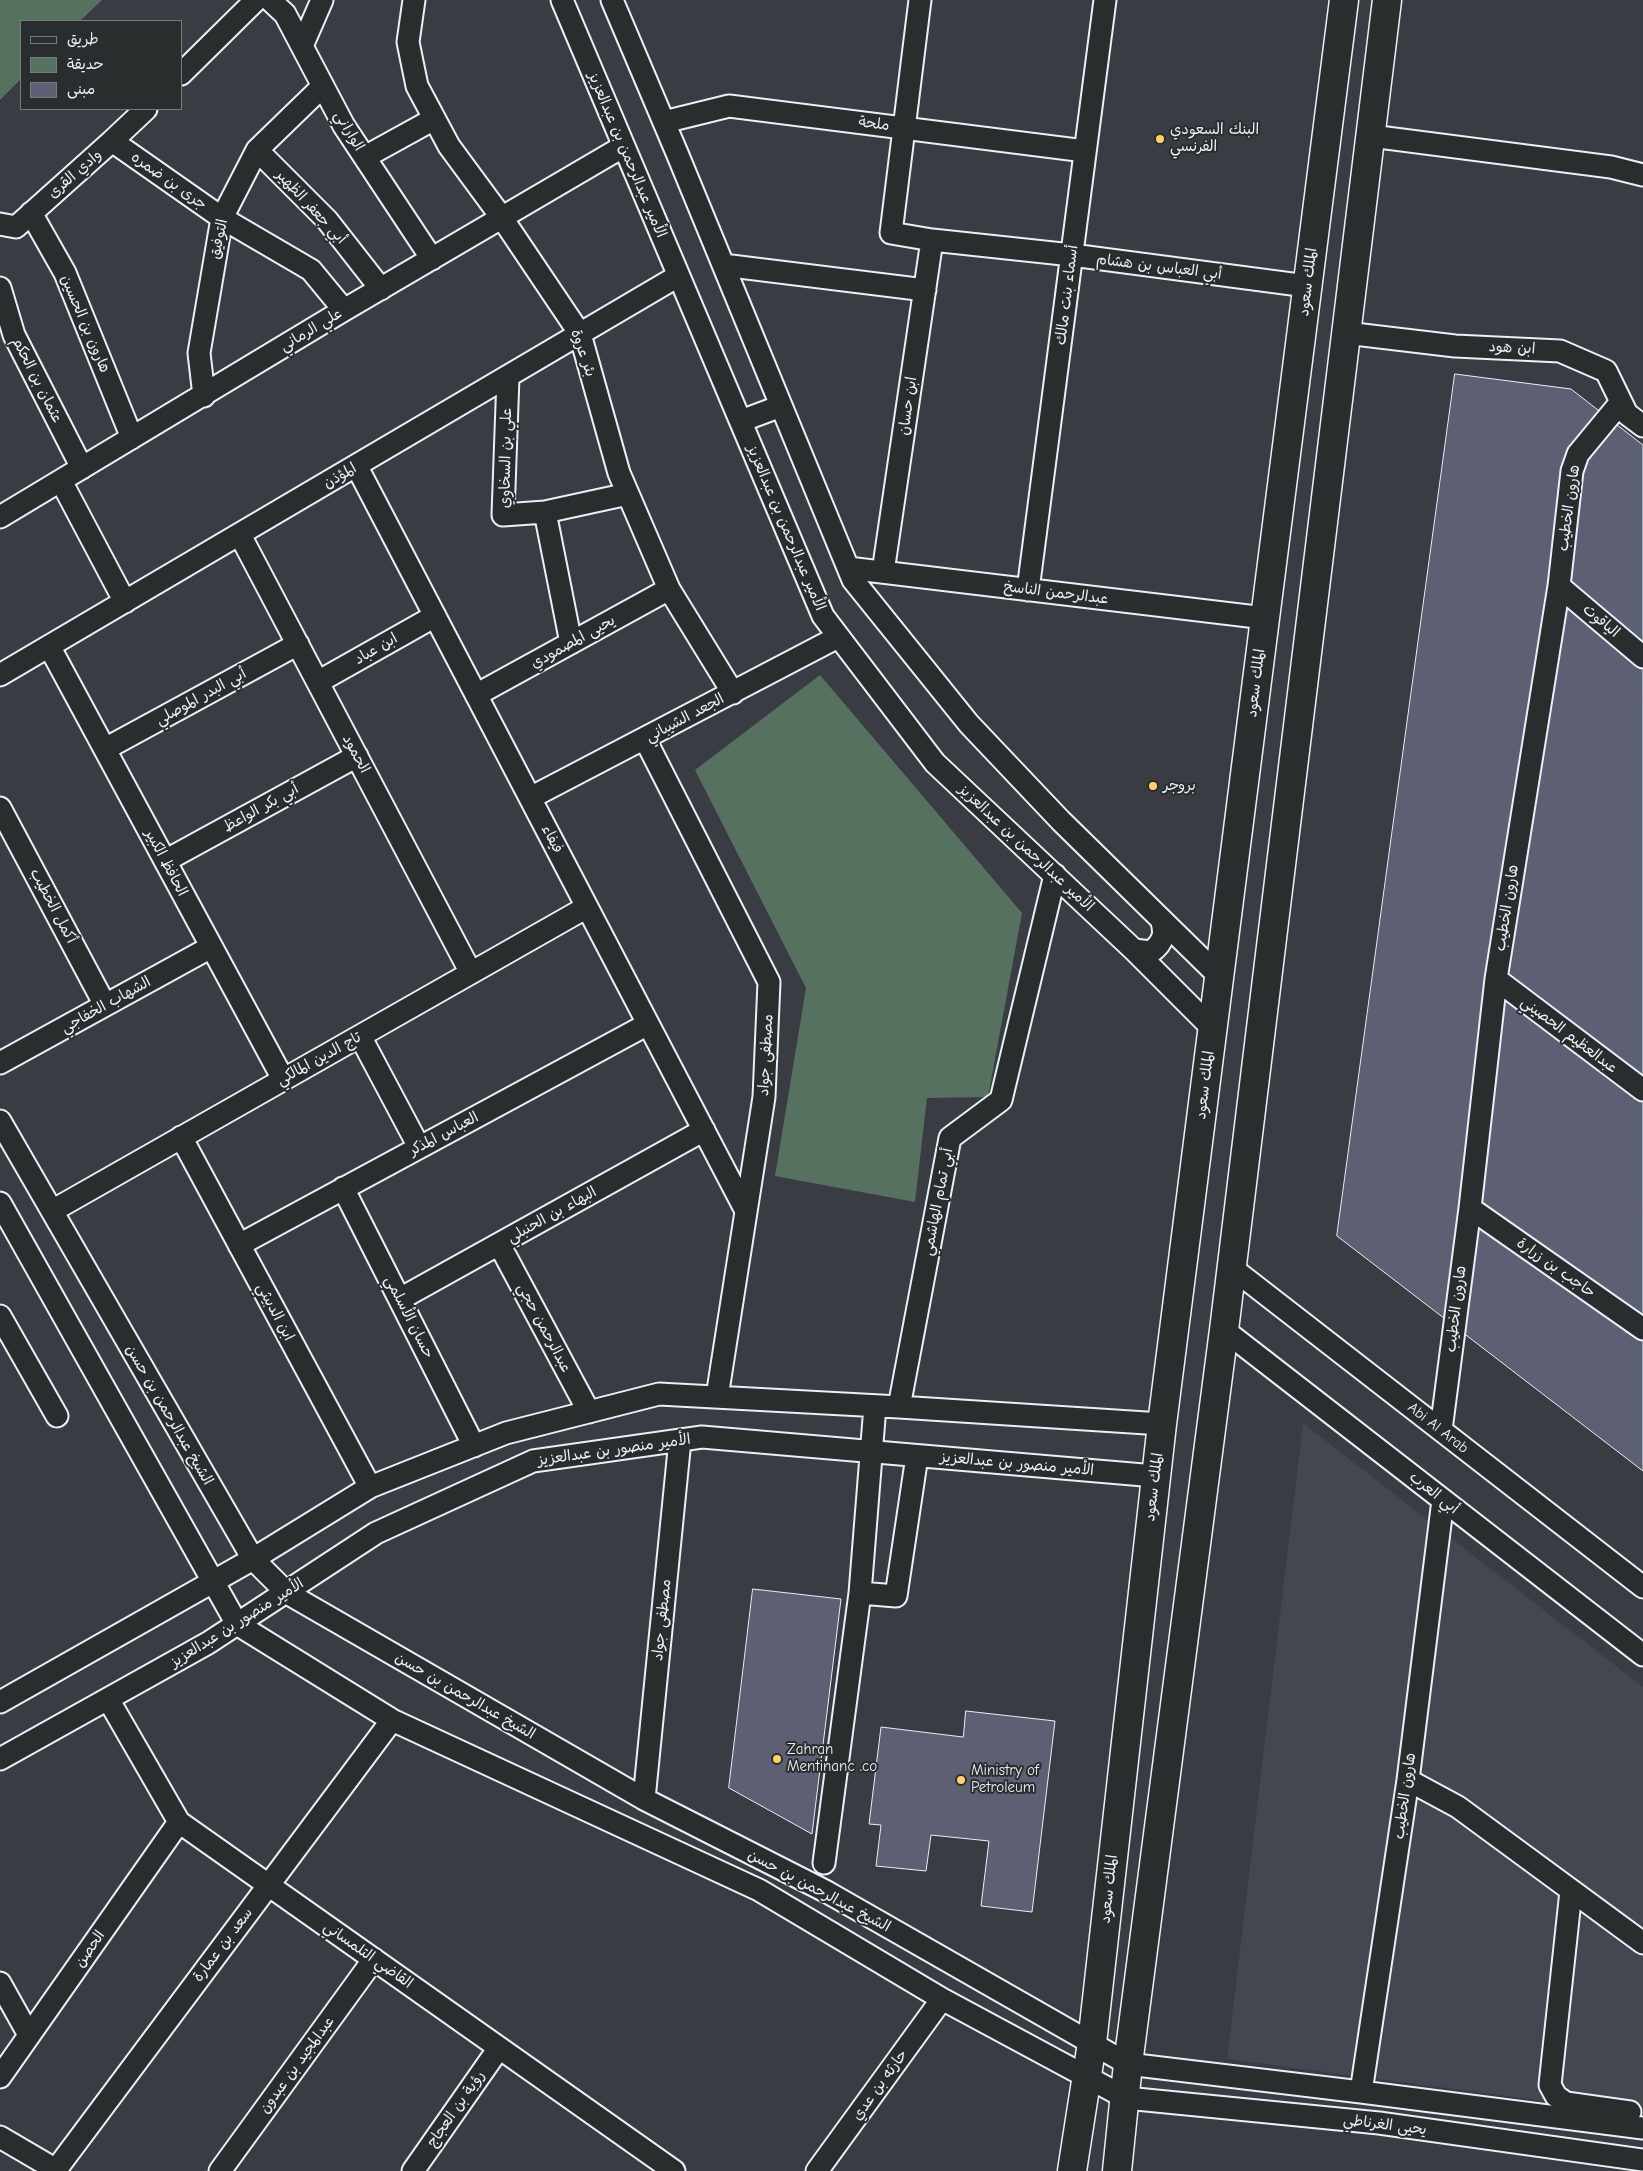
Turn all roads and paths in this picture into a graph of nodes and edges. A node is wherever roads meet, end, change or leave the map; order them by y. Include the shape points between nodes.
1 (256, 0) edge
2 (270, 0) edge
3 (322, 0) edge
4 (414, 0) edge
5 (562, 0) edge
6 (612, 0) edge
7 (920, 0) edge
8 (1105, 0) edge
9 (1344, 0) edge
10 (1387, 0) edge
11 (302, 46) junction
12 (182, 73) edge
13 (323, 86) junction
14 (145, 110) edge
15 (434, 119) junction
16 (664, 122) junction
17 (904, 128) junction
18 (1371, 136) junction
19 (112, 142) junction
20 (624, 146) junction
21 (257, 150) junction
22 (1085, 151) junction
23 (365, 158) junction
24 (1643, 175) edge
25 (31, 213) junction
26 (222, 218) junction
27 (502, 218) junction
28 (0, 224) edge
29 (932, 240) junction
30 (1072, 255) junction
31 (432, 259) junction
32 (723, 265) junction
33 (678, 276) junction
34 (1307, 286) junction
35 (0, 288) edge
36 (381, 289) junction
37 (925, 290) junction
38 (344, 310) junction
39 (1346, 333) junction
40 (580, 334) junction
41 (508, 377) junction
42 (204, 396) junction
43 (1621, 402) junction
44 (781, 406) junction
45 (741, 421) junction
46 (1643, 426) edge
47 (132, 438) junction
48 (357, 467) junction
49 (82, 468) junction
50 (61, 481) junction
51 (628, 494) junction
52 (545, 512) junction
53 (0, 517) edge
54 (240, 535) junction
55 (848, 568) junction
56 (883, 572) junction
57 (1559, 586) junction
58 (669, 589) junction
59 (1028, 590) junction
60 (125, 602) junction
61 (435, 616) junction
62 (1265, 618) junction
63 (838, 636) junction
64 (571, 643) junction
65 (298, 644) junction
66 (49, 646) junction
67 (1643, 656) edge
68 (0, 675) edge
69 (318, 682) junction
70 (733, 692) junction
71 (476, 695) junction
72 (645, 739) junction
73 (105, 749) junction
74 (357, 756) junction
75 (530, 798) junction
76 (0, 808) edge
77 (165, 861) junction
78 (1055, 875) junction
79 (588, 907) junction
80 (1160, 919) junction
81 (211, 947) junction
82 (1134, 950) junction
83 (471, 973) junction
84 (1219, 976) junction
85 (1496, 979) junction
86 (105, 1005) junction
87 (648, 1024) junction
88 (1212, 1028) junction
89 (360, 1036) junction
90 (0, 1063) edge
91 (283, 1079) junction
92 (1643, 1090) edge
93 (0, 1121) edge
94 (704, 1130) junction
95 (181, 1137) junction
96 (419, 1147) junction
97 (343, 1188) junction
98 (0, 1203) edge
99 (1470, 1208) junction
100 (52, 1211) junction
101 (746, 1211) junction
102 (500, 1244) junction
103 (239, 1245) junction
104 (1232, 1268) junction
105 (400, 1299) junction
106 (0, 1316) edge
107 (1643, 1328) edge
108 (1224, 1330) junction
109 (717, 1397) junction
110 (875, 1406) junction
111 (899, 1407) junction
112 (589, 1412) junction
113 (57, 1416) dead end
114 (1162, 1424) junction
115 (1441, 1430) junction
116 (680, 1440) junction
117 (474, 1446) junction
118 (870, 1452) junction
119 (917, 1456) junction
120 (1155, 1476) junction
121 (370, 1487) junction
122 (1443, 1500) junction
123 (253, 1559) junction
124 (214, 1580) junction
125 (1643, 1587) edge
126 (287, 1593) junction
127 (860, 1593) junction
128 (237, 1624) junction
129 (1643, 1656) edge
130 (108, 1698) junction
131 (0, 1702) edge
132 (392, 1720) junction
133 (0, 1759) edge
134 (1408, 1780) junction
135 (644, 1799) junction
136 (179, 1822) junction
137 (824, 1863) dead end
138 (268, 1885) junction
139 (1571, 1891) junction
140 (1643, 1943) edge
141 (374, 1959) junction
142 (0, 1983) edge
143 (942, 1998) junction
144 (29, 2035) junction
145 (1092, 2043) junction
146 (499, 2048) junction
147 (1128, 2064) junction
148 (0, 2077) edge
149 (1087, 2077) junction
150 (1361, 2092) junction
151 (1126, 2098) junction
152 (1643, 2114) edge
153 (1643, 2128) edge
154 (0, 2137) edge
155 (1643, 2160) edge
156 (828, 2167) edge
157 (57, 2171) edge
158 (220, 2171) edge
159 (413, 2171) edge
160 (674, 2171) edge
161 (1072, 2171) edge
162 (1116, 2171) edge

1 - 12 street
2 - 11 street, الواراني via 285,14
3 - 11 street
4 - 15 street, بئر عروة via 408,42 417,86
5 - 20 street, الأمير عبدالرحمن بن عبدالعزيز
6 - 16 street
7 - 17 street
8 - 22 street, أسماء بنت مالك
9 - 34 main road, الملك سعود
10 - 18 main road
11 - 13 street, الواراني
13 - 21 street, التوفيق
13 - 23 street, الواراني
14 - 19 street, وادي القرى
15 - 23 street
15 - 27 street, بئر عروة via 449,146
16 - 17 street, ملحة via 729,106
16 - 32 street
17 - 22 street, ملحة
17 - 29 street, أبي العباس بن هشام via 891,233
18 - 24 street via 1611,167
18 - 39 main road
19 - 25 street, وادي القرى
19 - 26 street, جرى بن ضمره
20 - 27 street, علي الرماني
20 - 33 street, الأمير عبدالرحمن بن عبدالعزيز
21 - 26 street, التوفيق
21 - 36 street, أبي جعفر الظهير via 327,220
22 - 30 street, أسماء بنت مالك
23 - 31 street, الواراني
25 - 28 street, وادي القرى via 16,227
25 - 47 street, هارون بن الحسين via 65,273
26 - 38 street, جرى بن ضمره via 311,270
26 - 42 street, التوفيق via 198,353
27 - 31 street, علي الرماني
27 - 40 street, بئر عروة
29 - 30 street, أبي العباس بن هشام
29 - 37 street, ابن حسان
30 - 34 street, أبي العباس بن هشام
30 - 59 street, أسماء بنت مالك
31 - 36 street, علي الرماني
32 - 37 street
32 - 44 street
33 - 40 street, المؤذن
33 - 45 street, الأمير عبدالرحمن بن عبدالعزيز
34 - 62 main road, الملك سعود
35 - 49 street, عثمان بن الحكم via 14,334
36 - 38 street, علي الرماني
37 - 56 street, ابن حسان
38 - 42 street, علي الرماني
39 - 43 street, ابن هود via 1455,346 1560,351 1606,371
39 - 104 main road
40 - 41 street, المؤذن
40 - 51 street, بئر عروة via 619,473
41 - 48 street, المؤذن
41 - 52 street, علي بن السخاوي via 503,515
42 - 47 street, علي الرماني
43 - 46 street, ابن هود via 1627,414
43 - 57 street, هارون الخطيب via 1578,454 1572,471
44 - 45 street
44 - 55 street
45 - 63 street, الأمير عبدالرحمن بن عبدالعزيز via 823,616
47 - 49 street, علي الرماني
48 - 54 street, المؤذن
48 - 61 street, فيفاء
49 - 50 street, علي الرماني
50 - 53 street, علي الرماني
50 - 60 street
51 - 52 street
51 - 58 street, بئر عروة
52 - 64 street
54 - 60 street, المؤذن
54 - 65 street, الحمود
55 - 56 street, عبدالرحمن الناسخ
55 - 80 street via 853,580 970,724 1061,821
56 - 59 street, عبدالرحمن الناسخ
57 - 67 street, الياقوت
57 - 85 street, هارون الخطيب
58 - 64 street, يحيى المصمودي
58 - 70 street, بئر عروة
59 - 62 street, عبدالرحمن الناسخ
60 - 66 street, المؤذن
61 - 69 street, ابن عباد
61 - 71 street, فيفاء
62 - 84 main road, الملك سعود
63 - 70 street, الجعد الشيباني
63 - 78 street, الأمير عبدالرحمن بن عبدالعزيز via 935,763
64 - 71 street, يحيى المصمودي
65 - 69 street, الحمود
65 - 73 street, أبي البدر الموصلي
66 - 68 street, المؤذن
66 - 73 street, الحافظ الكبير
69 - 74 street, الحمود
70 - 72 street, الجعد الشيباني
71 - 75 street, فيفاء
72 - 75 street, الجعد الشيباني
72 - 101 street, مصطفى جواد via 769,982 764,1096
73 - 77 street, الحافظ الكبير
74 - 77 street, أبي بكر الواعظ
74 - 83 street, الحمود
75 - 79 street, فيفاء
76 - 86 street, أكمل الخطيب
77 - 81 street, الحافظ الكبير
78 - 82 street, الأمير عبدالرحمن بن عبدالعزيز
78 - 111 street, أبي تمام الهاشمي via 1001,1100 950,1138
79 - 83 street, تاج الدين المالكي
79 - 87 street, فيفاء
80 - 82 street via 1165,929 1158,947 1151,952
80 - 84 street
81 - 86 street, الشهاب الخفاجي
81 - 91 street, الحافظ الكبير
82 - 88 street, الأمير عبدالرحمن بن عبدالعزيز
83 - 89 street, تاج الدين المالكي
84 - 88 main road, الملك سعود
85 - 92 street, عبدالعظيم الحصيني
85 - 99 street, هارون الخطيب
86 - 90 street, الشهاب الخفاجي
87 - 94 street, فيفاء
87 - 96 street, العباس المذكر
88 - 114 main road, الملك سعود
89 - 91 street, تاج الدين المالكي
89 - 96 street
91 - 95 street, تاج الدين المالكي
93 - 100 street, الشيخ عبدالرحمن بن حسن
94 - 101 street, فيفاء
94 - 102 street, البهاء بن الحنبلي
95 - 100 street, تاج الدين المالكي
95 - 103 street, ابن الدبيثي
96 - 97 street, العباس المذكر
97 - 103 street, العباس المذكر
97 - 105 street, حسان الأسلمي
98 - 124 street
99 - 107 street, حاجب بن زرارة
99 - 115 street, هارون الخطيب
100 - 123 street, الشيخ عبدالرحمن بن حسن
101 - 109 street, مصطفى جواد
102 - 105 street, البهاء بن الحنبلي
102 - 112 street, عبدالرحمن حجي
103 - 121 street, ابن الدبيثي
104 - 108 main road
104 - 115 street, Abi Al Arab
105 - 117 street, حسان الأسلمي
106 - 113 street
108 - 122 street, أبي العرب
108 - 147 main road
109 - 110 street
109 - 112 street via 659,1394
110 - 111 street
110 - 118 street
111 - 114 street
112 - 117 street via 506,1432
114 - 120 main road, الملك سعود
115 - 125 street, Abi Al Arab
116 - 118 street, الأمير منصور بن عبدالعزيز via 702,1437
116 - 126 street, الأمير منصور بن عبدالعزيز via 533,1461 376,1533
116 - 135 street, مصطفى جواد
117 - 121 street
118 - 119 street, الأمير منصور بن عبدالعزيز
118 - 127 street
119 - 120 street, الأمير منصور بن عبدالعزيز
119 - 127 street via 896,1596
120 - 145 main road, الملك سعود
121 - 123 street
122 - 129 street, أبي العرب
122 - 134 street, هارون الخطيب
123 - 124 street
123 - 126 street, الشيخ عبدالرحمن بن حسن
124 - 128 street
124 - 131 street
126 - 128 street, الأمير منصور بن عبدالعزيز
126 - 135 street, الشيخ عبدالرحمن بن حسن
127 - 137 street
128 - 130 street, الأمير منصور بن عبدالعزيز
128 - 132 street, الشيخ عبدالرحمن بن حسن
130 - 133 street, الأمير منصور بن عبدالعزيز
130 - 136 street, القاضي التلمساني
132 - 138 street, سعد بن عمارة
132 - 143 street, الشيخ عبدالرحمن بن حسن via 759,1890
134 - 139 street via 1458,1807
134 - 150 street, هارون الخطيب
135 - 145 street, الشيخ عبدالرحمن بن حسن via 827,1892
136 - 138 street, القاضي التلمساني
136 - 144 street, الحصن
138 - 141 street, القاضي التلمساني
138 - 157 street, سعد بن عمارة
139 - 140 street
139 - 152 street via 1550,2085 1556,2096 1566,2103
141 - 146 street, القاضي التلمساني
141 - 158 street, عبدالمجيد بن عبدون
142 - 144 street
143 - 149 street, الشيخ عبدالرحمن بن حسن
143 - 156 street, حارثه بن عدي
144 - 148 street, الحصن
145 - 147 street, الشيخ عبدالرحمن بن حسن
145 - 149 main road, الملك سعود
146 - 159 street, رؤية بن العجاج
146 - 160 street, القاضي التلمساني
147 - 150 street, يحيى الغرناطي
147 - 151 main road
149 - 151 street, الشيخ عبدالرحمن بن حسن
149 - 161 main road, الملك سعود
150 - 153 street, يحيى الغرناطي
151 - 155 street, يحيى الغرناطي via 1379,2123
151 - 162 main road
154 - 157 street

